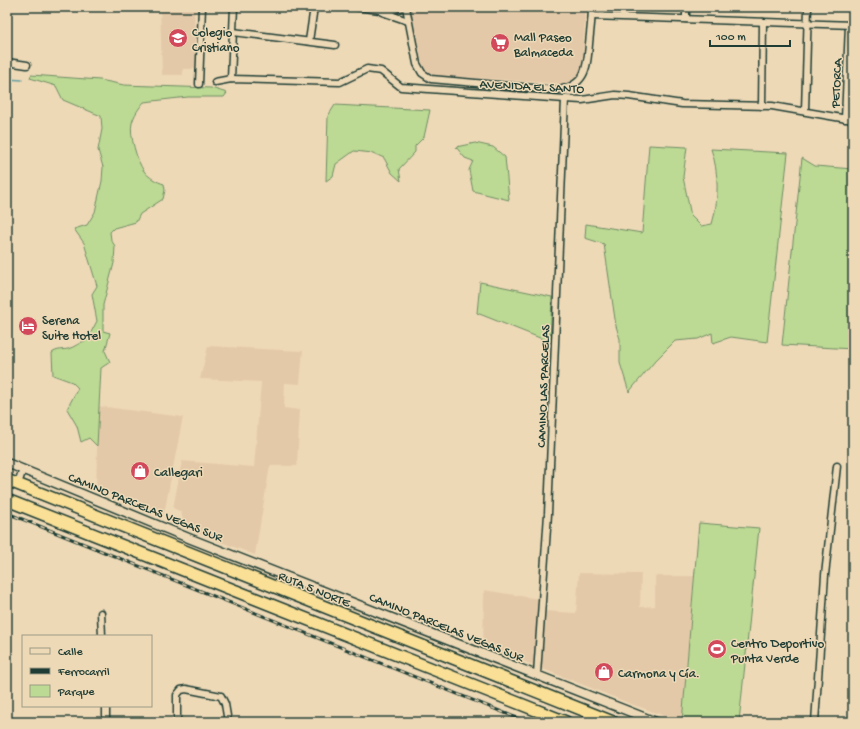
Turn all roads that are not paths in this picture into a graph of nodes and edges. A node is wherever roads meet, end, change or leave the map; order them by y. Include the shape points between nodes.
1 (202, 7) edge
2 (234, 7) edge
3 (314, 7) edge
4 (357, 7) edge
5 (405, 7) edge
6 (592, 7) edge
7 (686, 7) edge
8 (808, 7) edge
9 (378, 10) junction
10 (592, 16) junction
11 (686, 19) junction
12 (408, 21) junction
13 (763, 22) junction
14 (807, 24) junction
15 (851, 25) edge
16 (233, 32) junction
17 (309, 41) junction
18 (335, 45) dead end
19 (7, 62) edge
20 (28, 65) dead end
21 (231, 79) junction
22 (215, 82) dead end
23 (199, 84) dead end
24 (565, 99) junction
25 (762, 106) junction
26 (805, 111) junction
27 (845, 119) junction
28 (853, 120) edge
29 (7, 463) edge
30 (837, 466) dead end
31 (23, 469) junction
32 (7, 480) edge
33 (18, 484) junction
34 (7, 500) edge
35 (101, 612) dead end
36 (102, 635) edge
37 (537, 674) junction
38 (106, 707) edge
39 (106, 722) edge
40 (178, 722) edge
41 (228, 722) edge
42 (565, 722) edge
43 (613, 722) edge
44 (656, 722) edge
45 (815, 722) edge

1 - 23 street
2 - 16 street
3 - 17 street
4 - 9 street
5 - 9 street
5 - 12 street
6 - 10 street
7 - 11 street
8 - 14 street
9 - 12 street
10 - 11 street
10 - 12 street via 587,68 572,86 555,90 431,79 422,73 417,64
11 - 13 street
13 - 14 street
13 - 25 street
14 - 15 street
14 - 26 street
15 - 27 street, PETORCA
16 - 17 street
16 - 21 street
17 - 18 street
19 - 20 street
21 - 22 street, AVENIDA EL SANTO
21 - 24 street, AVENIDA EL SANTO via 340,82 367,69 381,71 401,87
24 - 25 street, AVENIDA EL SANTO via 582,100 615,95 682,104
24 - 37 street, CAMINO LAS PARCELAS via 548,514
25 - 26 street, AVENIDA EL SANTO
26 - 27 street, AVENIDA EL SANTO
27 - 28 street, AVENIDA EL SANTO
29 - 31 street, CAMINO PARCELAS VEGAS SUR
30 - 45 street via 825,575
31 - 33 street
31 - 37 street, CAMINO PARCELAS VEGAS SUR via 191,539
32 - 33 highway, RUTA 5 NORTE
33 - 43 highway, RUTA 5 NORTE
34 - 42 highway
35 - 36 street
37 - 44 street, CAMINO PARCELAS VEGAS SUR
38 - 39 street
40 - 41 street via 177,695 186,689 221,696

